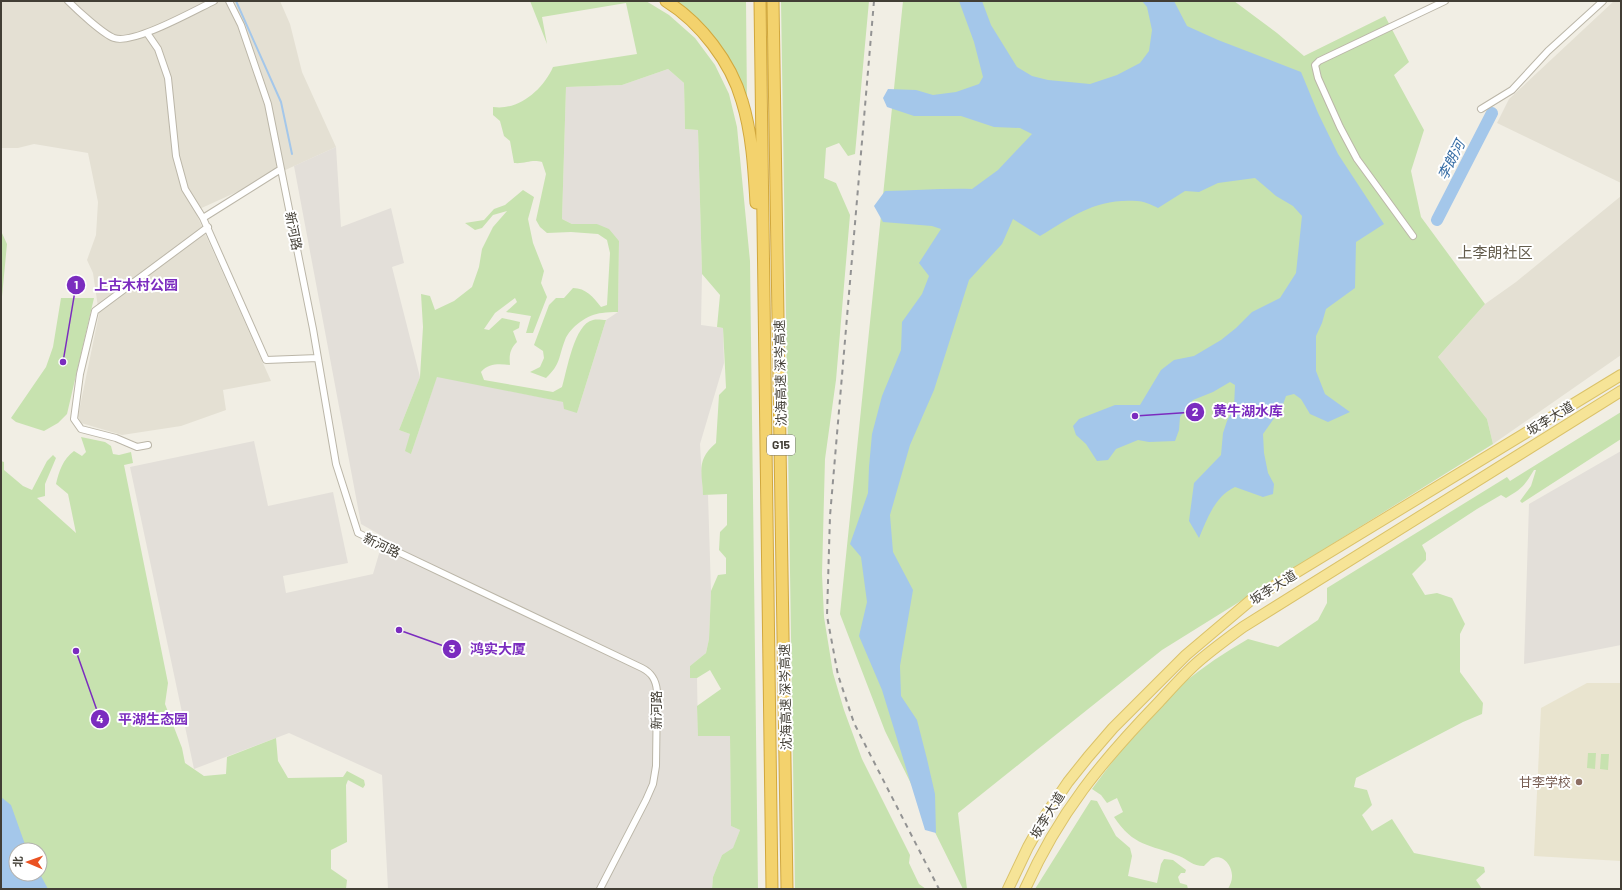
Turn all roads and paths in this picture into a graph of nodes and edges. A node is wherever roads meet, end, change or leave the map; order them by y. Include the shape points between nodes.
1 (68, 1) edge
2 (214, 1) edge
3 (229, 1) edge
4 (666, 1) edge
5 (760, 1) edge
6 (774, 1) edge
7 (1446, 1) edge
8 (1603, 1) edge
9 (147, 33) junction
10 (1481, 110) dead end
11 (281, 169) junction
12 (203, 218) junction
13 (208, 227) junction
14 (1413, 236) dead end
15 (765, 352) junction
16 (318, 358) junction
17 (1621, 374) edge
18 (1621, 391) edge
19 (148, 445) dead end
20 (600, 889) edge
21 (772, 889) edge
22 (787, 889) edge
23 (1008, 889) edge
24 (1025, 889) edge

1 - 9 street via 114,38 127,39
2 - 9 street
3 - 11 street, 新河路 via 241,25 268,104
4 - 15 highway via 690,18 704,33 726,65 742,99 756,192
5 - 15 highway, 沈海高速 深岑高速 / G15
6 - 22 highway, 沈海高速 深岑高速 / G15
7 - 14 street via 1315,65 1318,78 1357,159
8 - 10 street via 1548,51 1512,90
9 - 12 street via 158,49 168,78 176,156 185,189
11 - 12 street
11 - 16 street, 新河路
12 - 13 street
13 - 16 street via 266,360
13 - 19 street via 95,311 80,374 74,419 81,429 116,438 137,447
15 - 21 highway, 沈海高速 深岑高速 / G15
16 - 20 street, 新河路 via 336,464 358,534 642,668 653,677 657,691 653,784
17 - 23 main road, 坂李大道 via 1251,600 1186,655 1113,728 1088,757 1047,813
18 - 24 main road, 坂李大道 via 1242,627 1199,661 1126,736 1081,790 1046,846

